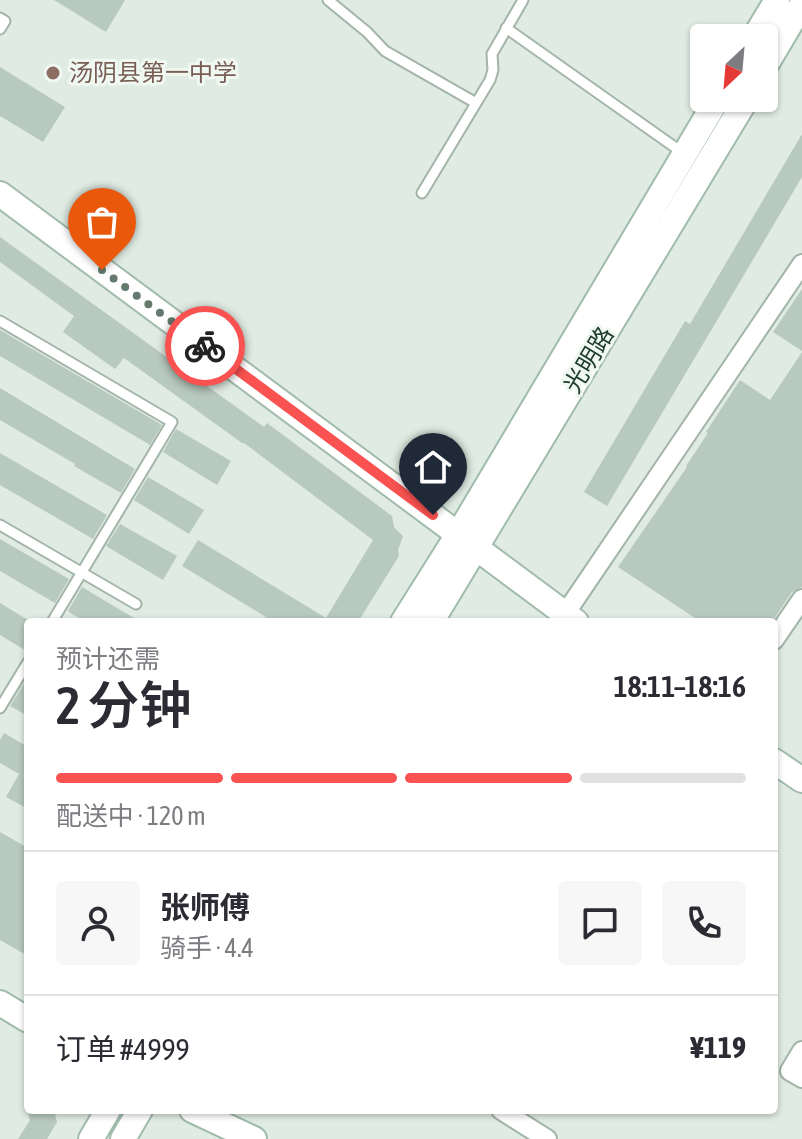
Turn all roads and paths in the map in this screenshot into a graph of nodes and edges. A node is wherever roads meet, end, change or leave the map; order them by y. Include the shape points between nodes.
1 (328, 0) edge
2 (523, 0) edge
3 (777, 0) edge
4 (802, 4) edge
5 (0, 18) edge
6 (762, 24) edge
7 (506, 28) junction
8 (0, 29) edge
9 (778, 44) edge
10 (476, 103) junction
11 (710, 112) edge
12 (739, 112) edge
13 (684, 154) junction
14 (706, 168) junction
15 (422, 193) dead end
16 (0, 194) edge
17 (802, 264) edge
18 (0, 321) edge
19 (0, 525) edge
20 (468, 540) junction
21 (82, 573) junction
22 (802, 599) edge
23 (136, 604) dead end
24 (54, 618) edge
25 (406, 618) edge
26 (433, 618) edge
27 (570, 618) edge
28 (778, 634) edge
29 (24, 669) edge
30 (0, 708) edge
31 (778, 764) edge
32 (802, 780) edge
33 (0, 1003) edge
34 (24, 1018) edge
35 (802, 1051) edge
36 (802, 1078) edge
37 (106, 1114) edge
38 (138, 1114) edge
39 (201, 1114) edge
40 (507, 1114) edge
41 (91, 1139) edge
42 (123, 1139) edge
43 (254, 1139) edge
44 (547, 1139) edge

1 - 10 lane via 385,51
2 - 7 lane
3 - 6 main road
4 - 9 main road
5 - 8 lane via 5,21
7 - 10 lane via 492,54 490,80
7 - 13 lane
10 - 15 lane
11 - 13 main road, 光明路
12 - 14 main road, 光明路
13 - 14 lane
13 - 20 main road, 光明路
14 - 20 main road, 光明路
16 - 20 main road
17 - 27 street
18 - 21 lane via 172,422
19 - 21 lane
20 - 25 main road, 光明路
20 - 26 main road, 光明路
20 - 27 main road
21 - 23 lane
21 - 24 lane
22 - 28 street
29 - 30 lane
31 - 32 main road
33 - 34 main road
35 - 36 street via 790,1071
37 - 41 main road
38 - 42 main road
39 - 43 main road
40 - 44 street

